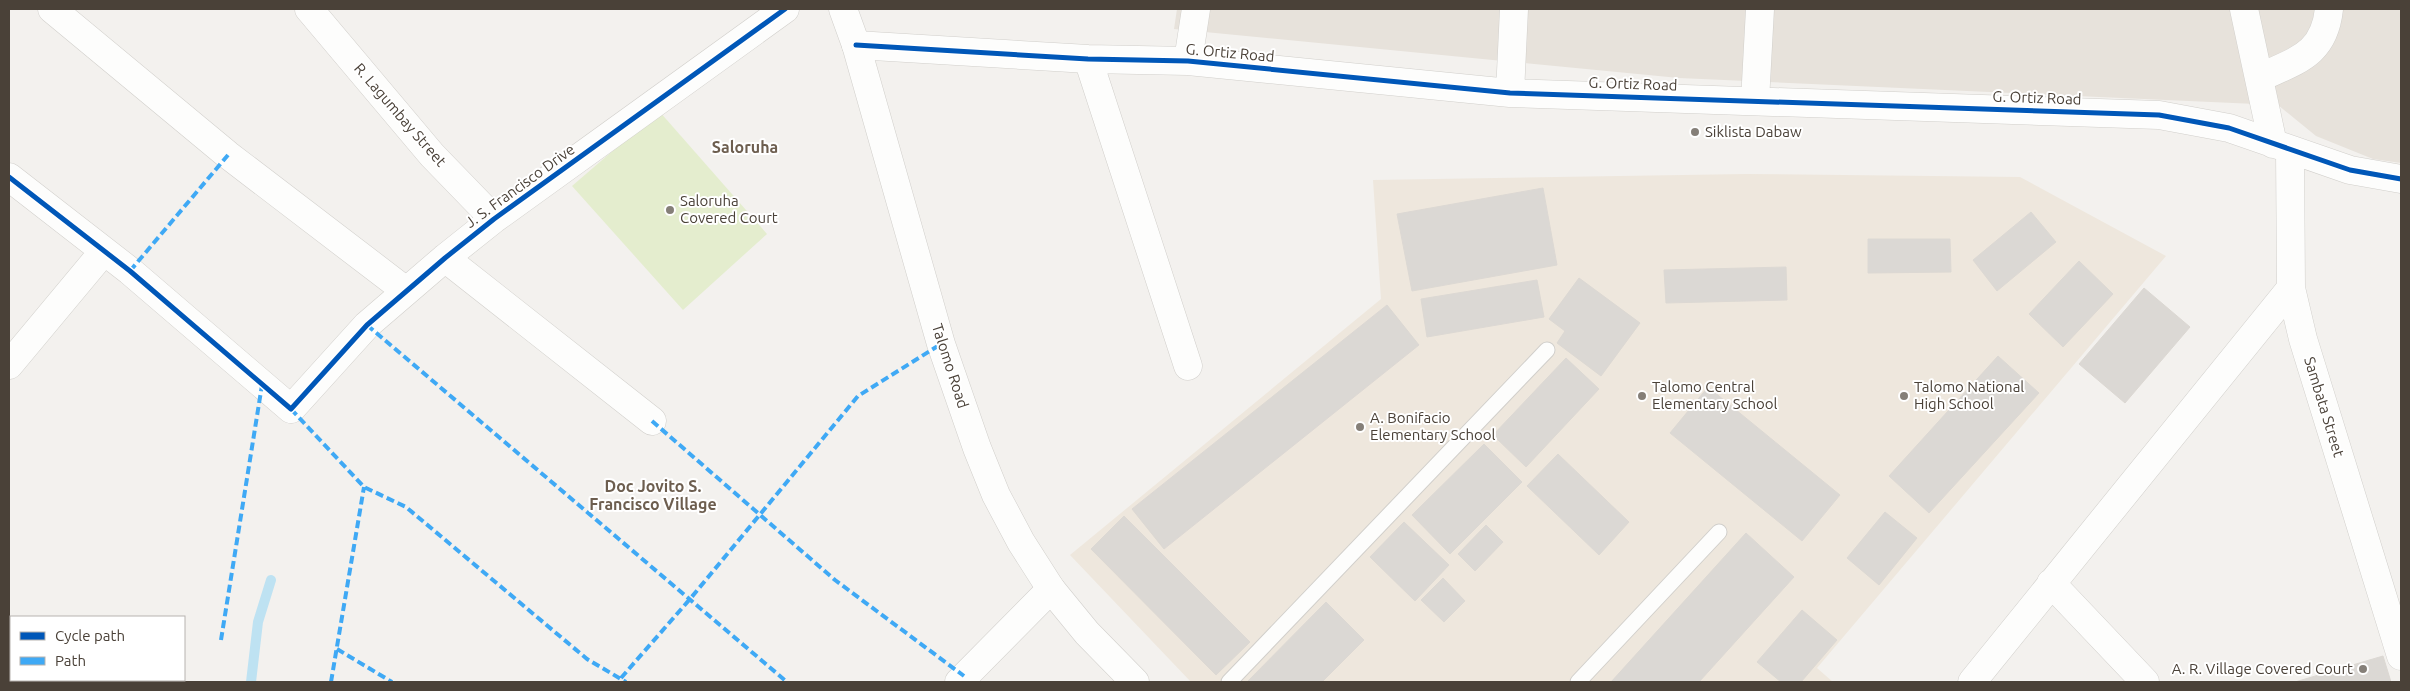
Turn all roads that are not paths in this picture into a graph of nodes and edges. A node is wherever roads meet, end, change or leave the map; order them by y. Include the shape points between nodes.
1 (52, 9) edge
2 (309, 9) edge
3 (785, 9) edge
4 (843, 9) edge
5 (1196, 9) edge
6 (1514, 9) edge
7 (1760, 9) edge
8 (2244, 9) edge
9 (2329, 9) edge
10 (856, 45) junction
11 (1088, 59) junction
12 (1188, 61) junction
13 (2259, 78) junction
14 (1510, 93) junction
15 (1755, 101) junction
16 (2282, 147) junction
17 (9, 177) edge
18 (2401, 179) edge
19 (494, 219) junction
20 (104, 251) junction
21 (445, 258) junction
22 (2291, 288) junction
23 (406, 291) junction
24 (1547, 350) dead end
25 (9, 365) edge
26 (1188, 366) dead end
27 (652, 421) dead end
28 (1719, 532) dead end
29 (2051, 583) junction
30 (1051, 588) junction
31 (2401, 656) edge
32 (959, 682) edge
33 (1135, 682) edge
34 (1230, 682) edge
35 (1578, 682) edge
36 (1972, 682) edge
37 (2145, 682) edge

1 - 23 street via 228,154
2 - 19 street, R. Lagumbay Street via 432,155
3 - 19 street, J. S. Francisco Drive
4 - 10 street, Talomo Road
5 - 12 street
6 - 14 street
7 - 15 street
8 - 13 street, Sambata Street
9 - 13 street via 2326,29 2315,47 2299,59
10 - 11 street, G. Ortiz Road
10 - 30 street, Talomo Road via 942,344 977,448 996,495
11 - 12 street, G. Ortiz Road
11 - 26 street
12 - 14 street, G. Ortiz Road
13 - 16 street, Sambata Street
14 - 15 street, G. Ortiz Road
15 - 16 street, G. Ortiz Road via 2159,115 2229,128
16 - 18 street, G. Ortiz Road via 2350,170
16 - 22 street, Sambata Street
17 - 20 street
19 - 21 street, J. S. Francisco Drive
20 - 23 street, J. S. Francisco Drive via 291,409 368,325
20 - 25 street
21 - 23 street, J. S. Francisco Drive
21 - 27 street
22 - 29 street
22 - 31 street, Sambata Street via 2303,339
24 - 34 lane
28 - 35 lane
29 - 36 street
29 - 37 street
30 - 32 street
30 - 33 street, Talomo Road via 1087,633

